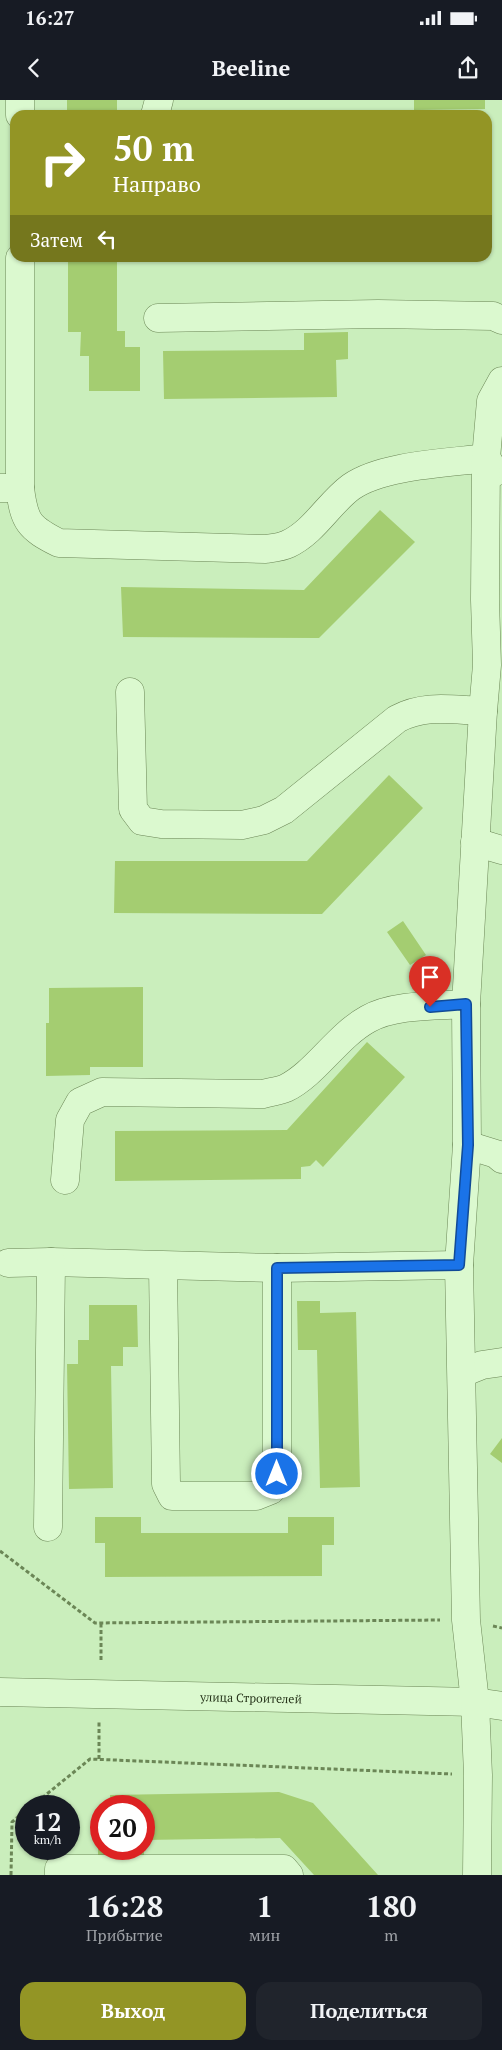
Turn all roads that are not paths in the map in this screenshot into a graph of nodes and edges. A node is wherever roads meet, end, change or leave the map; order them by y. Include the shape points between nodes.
1 (20, 262) edge
2 (158, 318) dead end
3 (502, 320) edge
4 (502, 381) edge
5 (486, 458) junction
6 (502, 482) edge
7 (10, 488) edge
8 (495, 670) edge
9 (130, 692) dead end
10 (483, 711) junction
11 (475, 842) junction
12 (502, 850) edge
13 (466, 1004) junction
14 (468, 1145) junction
15 (502, 1159) edge
16 (65, 1180) dead end
17 (51, 1262) junction
18 (8, 1263) dead end
19 (459, 1265) junction
20 (162, 1266) junction
21 (277, 1268) junction
22 (502, 1362) edge
23 (462, 1373) junction
24 (48, 1527) dead end
25 (0, 1692) edge
26 (475, 1702) junction
27 (502, 1706) edge
28 (59, 1875) edge
29 (289, 1875) edge
30 (477, 1875) edge

1 - 7 street
2 - 3 street via 378,314 493,316
4 - 5 street via 491,401
5 - 6 street
5 - 7 street via 386,472 366,479 350,488 288,544 266,549 59,543 36,532
5 - 8 street via 485,600
8 - 10 street
9 - 10 street via 133,809 142,821 161,824 242,826 264,820 284,810 396,719 410,712 427,709
10 - 11 street
11 - 12 street
11 - 13 street
13 - 14 street
13 - 16 street via 395,1010 369,1018 349,1031 302,1077 286,1088 263,1094 102,1092 80,1102 70,1120
14 - 15 street
14 - 19 street
17 - 18 street
17 - 20 street
17 - 24 street
19 - 21 street
19 - 23 street
20 - 21 street
20 - 21 street via 166,1484 172,1496 186,1497 256,1496 271,1490 277,1474
22 - 23 street
23 - 26 street via 466,1620
25 - 26 street, улица Строителей
26 - 27 street, улица Строителей
26 - 30 street
28 - 29 street via 59,1869 284,1869

